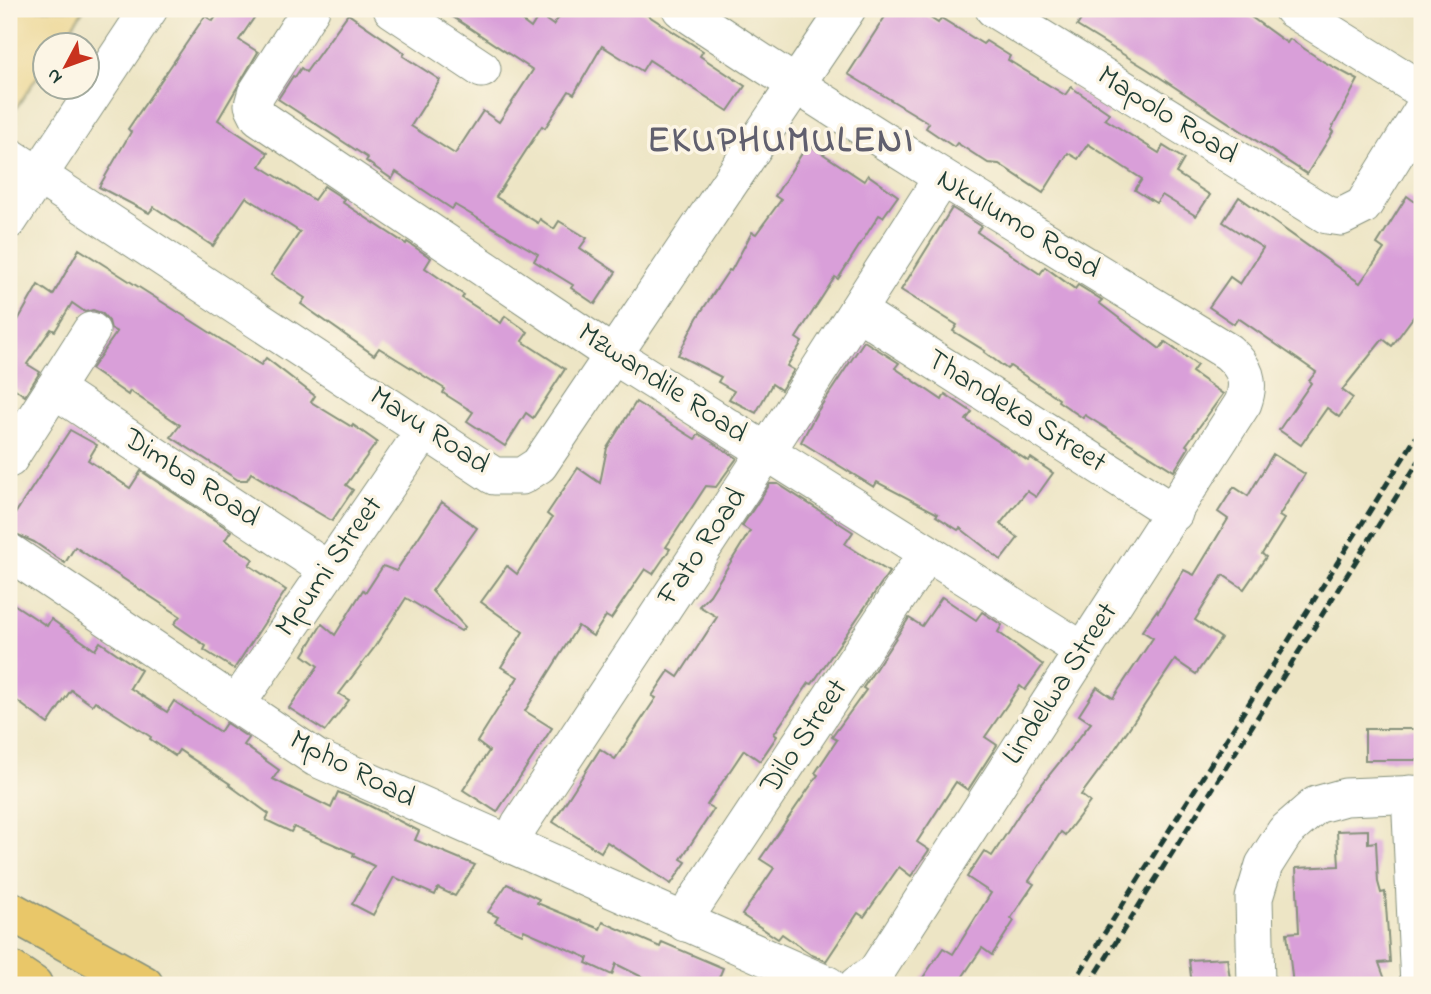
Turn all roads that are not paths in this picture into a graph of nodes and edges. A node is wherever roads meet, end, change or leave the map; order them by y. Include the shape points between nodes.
1 (149, 9) edge
2 (311, 9) edge
3 (392, 9) edge
4 (681, 9) edge
5 (847, 9) edge
6 (994, 9) edge
7 (1292, 9) edge
8 (1039, 20) edge
9 (482, 69) dead end
10 (795, 85) junction
11 (1422, 90) edge
12 (1422, 111) edge
13 (24, 166) edge
14 (942, 178) junction
15 (9, 220) edge
16 (857, 311) junction
17 (91, 331) dead end
18 (613, 355) junction
19 (1246, 374) joint
20 (54, 389) junction
21 (425, 430) junction
22 (767, 451) junction
23 (9, 459) edge
24 (1174, 513) junction
25 (9, 552) edge
26 (927, 553) junction
27 (328, 570) junction
28 (1082, 650) junction
29 (236, 705) junction
30 (1416, 794) edge
31 (510, 845) junction
32 (9, 910) edge
33 (685, 923) junction
34 (9, 969) edge
35 (33, 985) edge
36 (144, 985) edge
37 (828, 985) edge
38 (857, 985) edge
39 (1256, 985) edge
40 (1419, 985) edge

1 - 13 street
2 - 18 street, Mzwandile Road via 256,94 253,105 259,117
3 - 9 street
4 - 10 street, Nkulumo Road
5 - 10 street, Mavu Road
6 - 8 street, Mapolo Road
7 - 11 street
8 - 12 street, Mapolo Road via 1327,215 1341,217 1363,206
10 - 14 street, Nkulumo Road
10 - 18 street, Mavu Road
13 - 15 street
13 - 21 street, Mavu Road
14 - 16 street, Fato Road
14 - 19 street, Nkulumo Road via 1228,352
16 - 22 street, Fato Road
16 - 24 street, Thandeka Street
17 - 20 street
18 - 21 street, Mavu Road via 539,465 522,476 494,476
18 - 22 street, Mzwandile Road
19 - 24 street, Lindelwa Street via 1248,390 1243,403
20 - 23 street
20 - 27 street, Dimba Road
21 - 27 street, Mpumi Street
22 - 26 street, Mzwandile Road
22 - 31 street, Fato Road
24 - 28 street, Lindelwa Street
25 - 29 street, Mpho Road
26 - 28 street, Mzwandile Road
26 - 33 street, Dilo Street
27 - 29 street, Mpumi Street
28 - 38 street, Lindelwa Street via 876,972
29 - 31 street, Mpho Road via 316,758
30 - 39 street via 1345,797 1316,805 1285,832 1264,865 1254,898
30 - 40 street
31 - 33 street, Mpho Road
32 - 36 main road
33 - 37 street
34 - 35 main road

